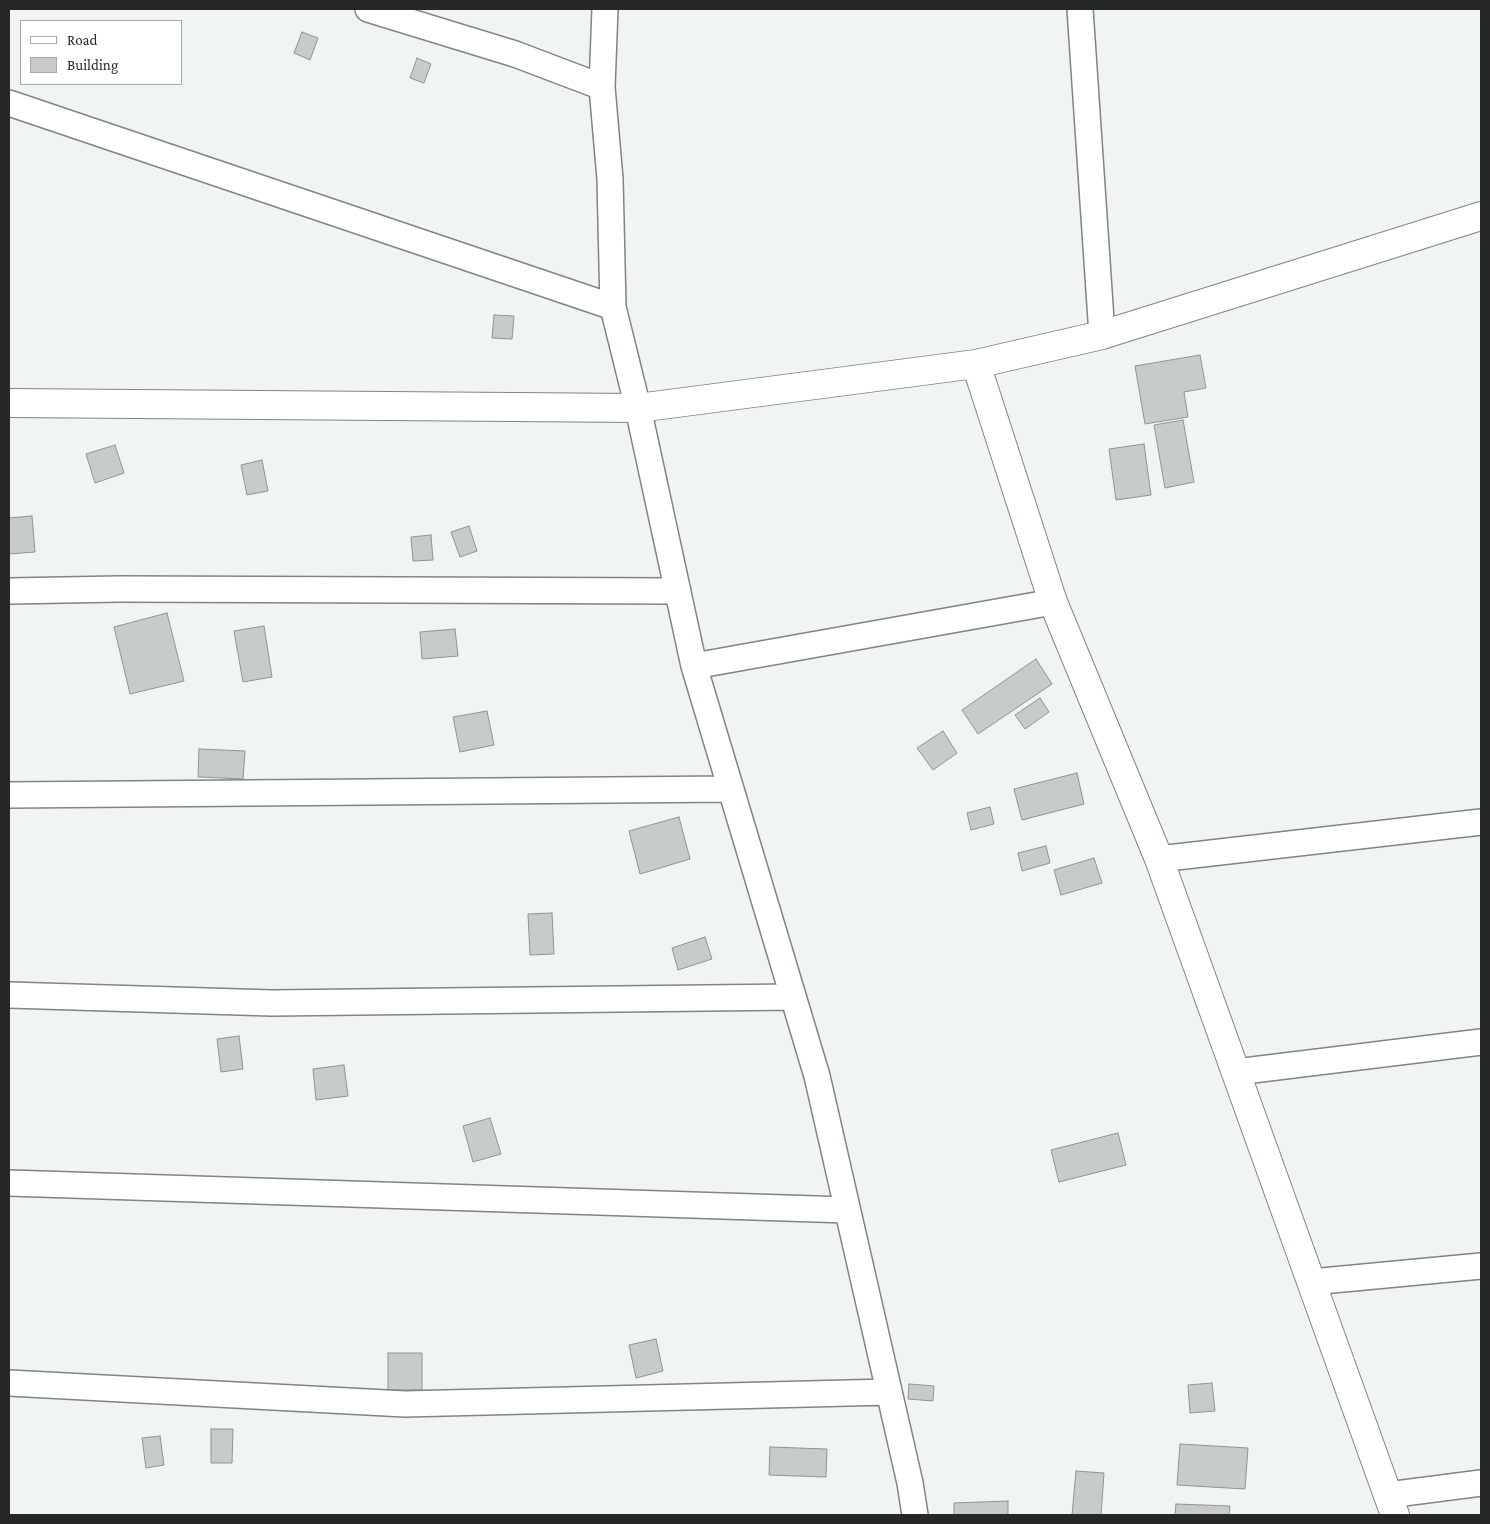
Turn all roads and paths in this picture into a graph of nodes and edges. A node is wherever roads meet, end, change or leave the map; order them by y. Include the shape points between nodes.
1 (368, 9) edge
2 (605, 9) edge
3 (1080, 9) edge
4 (602, 87) junction
5 (9, 103) edge
6 (1481, 216) edge
7 (612, 306) junction
8 (1102, 334) junction
9 (976, 364) junction
10 (9, 403) edge
11 (638, 408) junction
12 (9, 591) edge
13 (678, 591) junction
14 (1053, 602) junction
15 (694, 666) junction
16 (730, 789) junction
17 (9, 796) edge
18 (1481, 822) edge
19 (1159, 858) junction
20 (9, 995) edge
21 (793, 998) junction
22 (1481, 1042) edge
23 (1236, 1072) junction
24 (9, 1184) edge
25 (847, 1210) junction
26 (1481, 1266) edge
27 (1311, 1282) junction
28 (9, 1383) edge
29 (889, 1392) junction
30 (1481, 1483) edge
31 (1391, 1505) edge
32 (915, 1515) edge

1 - 4 street via 515,54
2 - 4 street
3 - 8 street
4 - 7 street via 610,179
5 - 7 street
6 - 8 street
7 - 11 street
8 - 9 street
9 - 11 street
9 - 14 street
10 - 11 street
11 - 13 street
12 - 13 street
13 - 15 street
14 - 15 street
14 - 19 street
15 - 16 street
16 - 17 street
16 - 21 street
18 - 19 street
19 - 23 street
20 - 21 street via 272,1003
21 - 25 street via 817,1076
22 - 23 street
23 - 27 street
24 - 25 street
25 - 29 street
26 - 27 street
27 - 31 street
28 - 29 street via 405,1404
29 - 32 street
30 - 31 street

